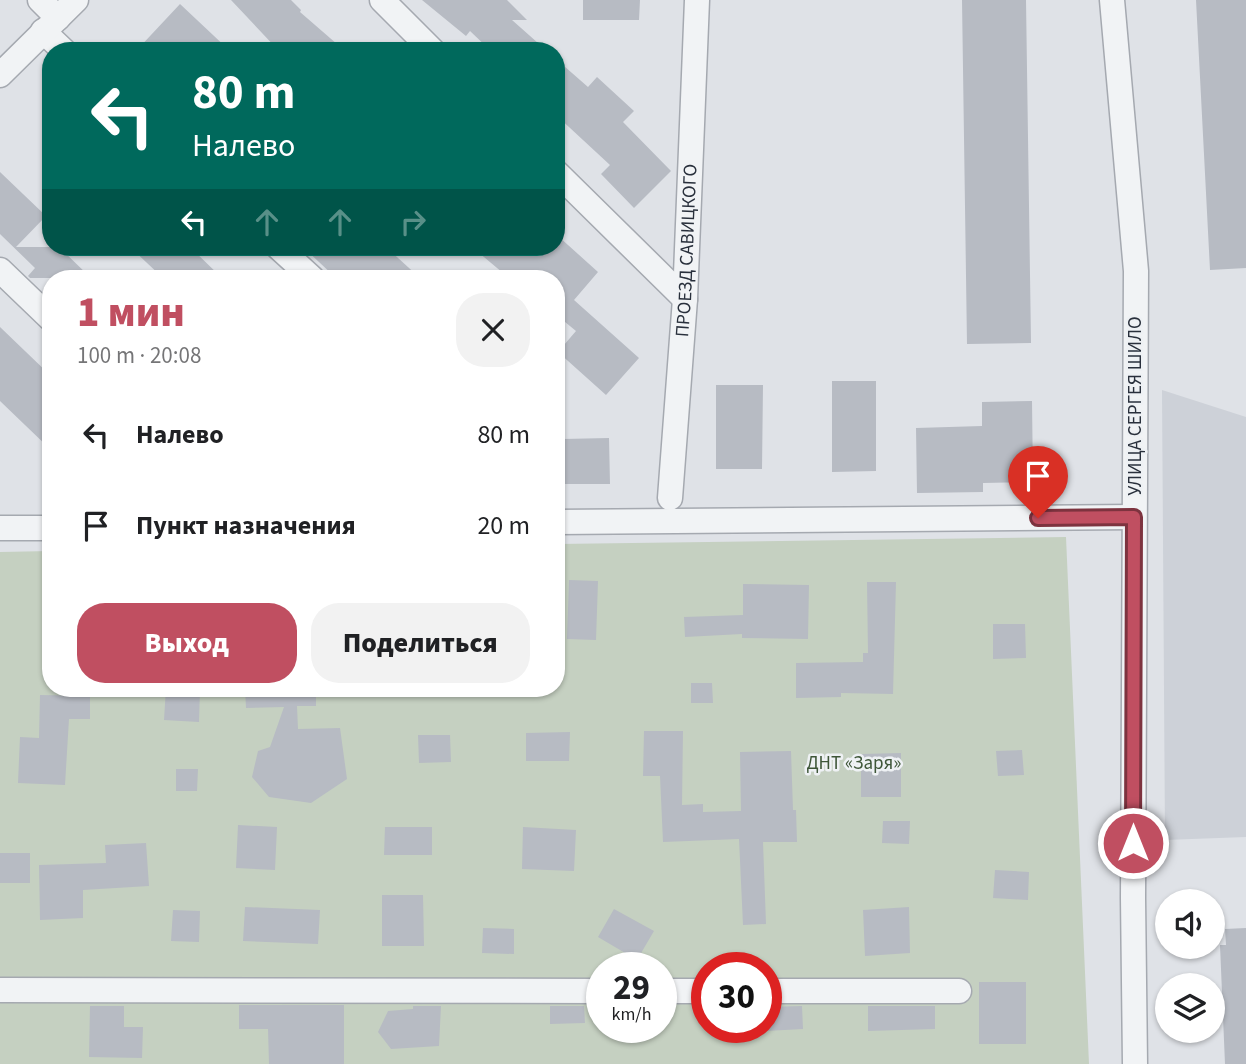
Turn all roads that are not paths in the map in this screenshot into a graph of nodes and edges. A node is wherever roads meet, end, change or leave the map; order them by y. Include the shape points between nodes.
1 (40, 0) edge
2 (76, 0) edge
3 (382, 0) edge
4 (697, 0) edge
5 (1112, 0) edge
6 (50, 24) junction
7 (59, 42) edge
8 (424, 42) edge
9 (0, 75) edge
10 (565, 181) edge
11 (288, 256) edge
12 (303, 270) edge
13 (0, 271) edge
14 (685, 299) junction
15 (42, 311) edge
16 (670, 498) dead end
17 (1134, 517) junction
18 (565, 522) edge
19 (0, 528) edge
20 (42, 528) edge
21 (0, 990) edge
22 (586, 991) edge
23 (782, 991) edge
24 (959, 991) dead end
25 (1135, 1064) edge

1 - 6 street
2 - 6 street
3 - 8 street
4 - 14 street, ПРОЕЗД САВИЦКОГО
5 - 17 street, УЛИЦА СЕРГЕЯ ШИЛО via 1136,271
6 - 7 street
6 - 9 street
10 - 14 street
11 - 12 street
13 - 15 street
14 - 16 street, ПРОЕЗД САВИЦКОГО
17 - 18 street
17 - 25 street, УЛИЦА СЕРГЕЯ ШИЛО
19 - 20 street
21 - 22 street
23 - 24 street

